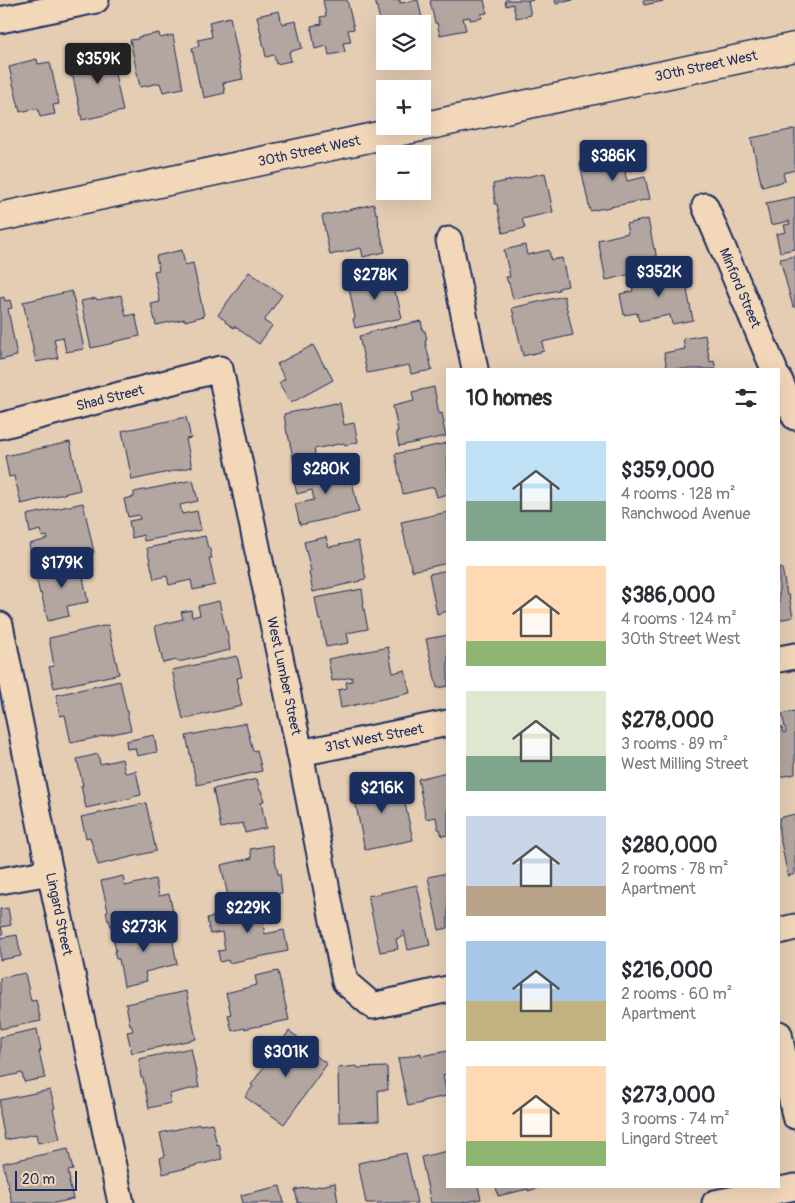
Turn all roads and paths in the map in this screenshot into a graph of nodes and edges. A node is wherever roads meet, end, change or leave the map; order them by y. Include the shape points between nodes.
1 (96, 0) edge
2 (0, 20) edge
3 (795, 47) edge
4 (705, 206) dead end
5 (0, 217) edge
6 (449, 240) dead end
7 (475, 368) edge
8 (774, 368) edge
9 (220, 370) joint
10 (780, 381) edge
11 (795, 418) edge
12 (0, 426) edge
13 (0, 625) edge
14 (795, 656) edge
15 (780, 659) edge
16 (446, 723) edge
17 (300, 753) junction
18 (50, 872) junction
19 (0, 881) edge
20 (795, 927) edge
21 (780, 931) edge
22 (446, 989) edge
23 (780, 1039) edge
24 (795, 1116) edge
25 (795, 1187) edge
26 (121, 1203) edge
27 (716, 1203) edge

1 - 2 street
3 - 5 main road, 30th Street West
4 - 8 street, Minford Street
6 - 7 street
9 - 12 street, Shad Street
9 - 17 street, West Lumber Street
10 - 11 street
13 - 18 street, Lingard Street
14 - 15 street
16 - 17 street, 31st West Street
17 - 22 street, West Lumber Street via 345,982 373,1006
18 - 19 street
18 - 26 street, Lingard Street
20 - 21 street
23 - 24 street
25 - 27 street

